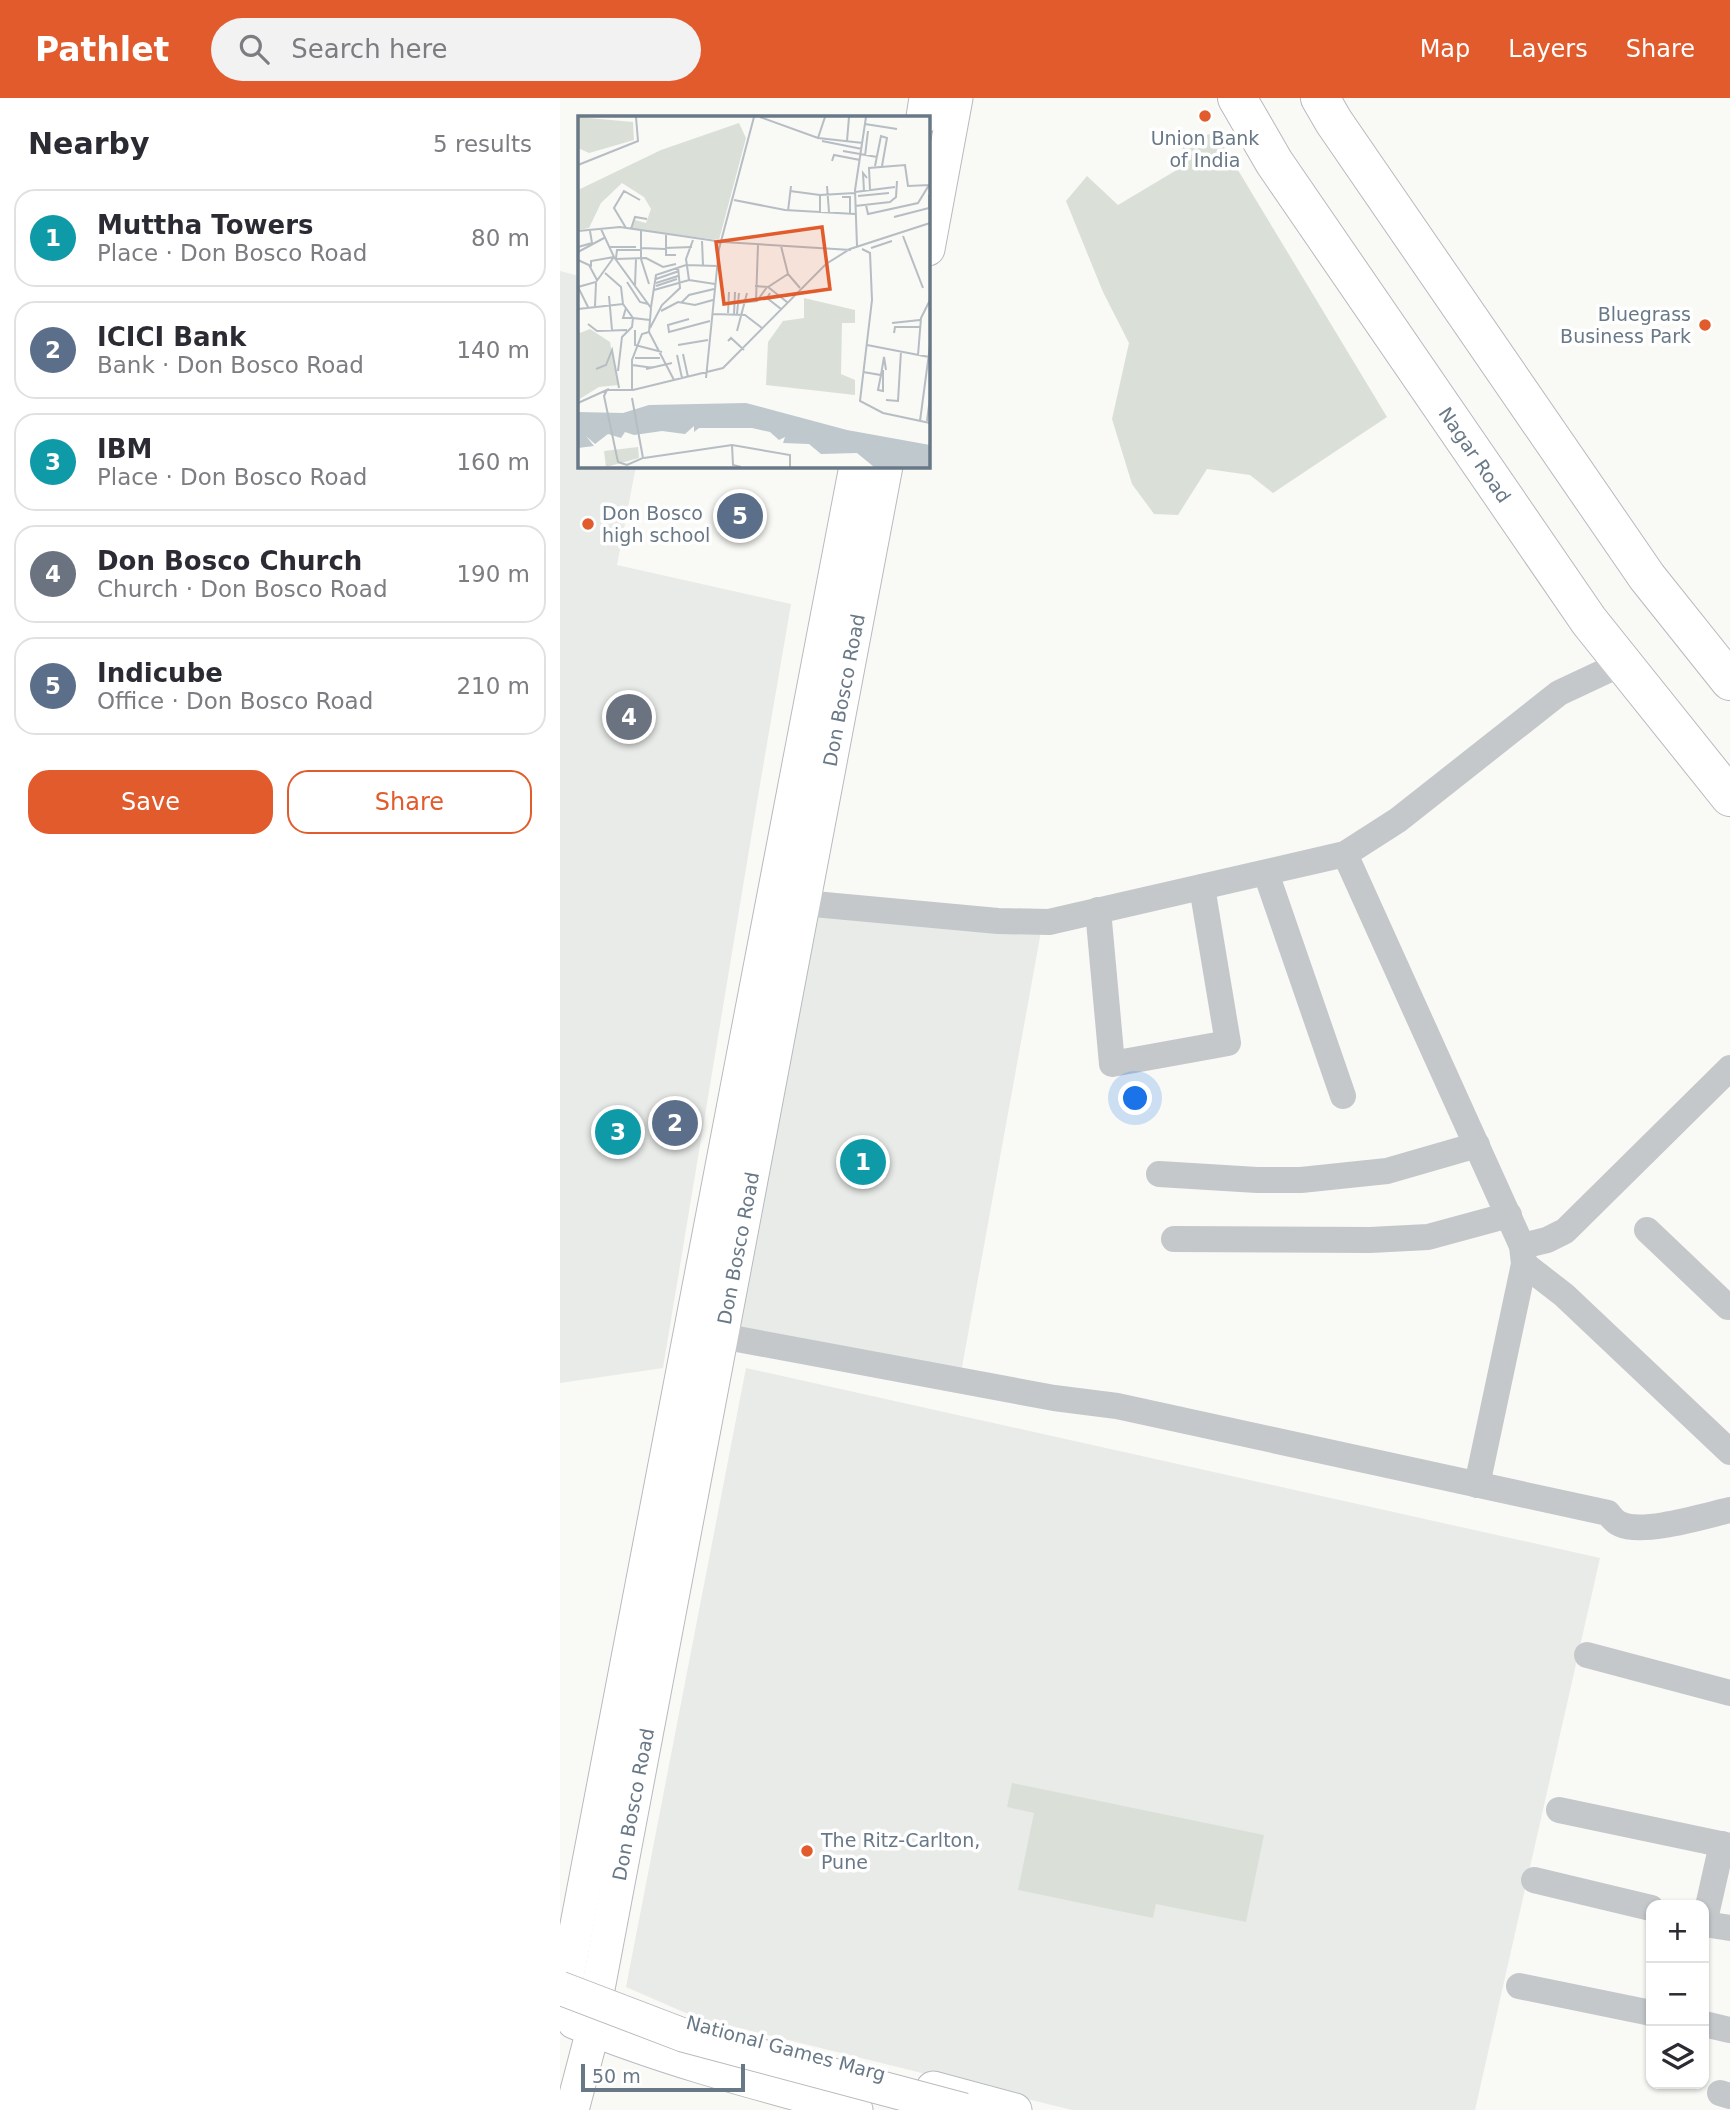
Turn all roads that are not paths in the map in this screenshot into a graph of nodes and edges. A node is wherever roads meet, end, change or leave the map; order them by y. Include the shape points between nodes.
1 (926, 98) edge
2 (956, 98) edge
3 (1237, 98) edge
4 (1320, 98) edge
5 (923, 116) edge
6 (929, 244) edge
7 (856, 467) edge
8 (886, 467) edge
9 (1623, 663) junction
10 (1730, 681) edge
11 (1730, 797) edge
12 (1345, 853) junction
13 (1266, 873) junction
14 (1202, 887) junction
15 (803, 903) junction
16 (1098, 910) junction
17 (1730, 1068) edge
18 (1343, 1096) dead end
19 (1477, 1146) junction
20 (1159, 1174) dead end
21 (1508, 1215) junction
22 (1647, 1230) dead end
23 (1174, 1239) dead end
24 (1523, 1255) junction
25 (1730, 1306) edge
26 (721, 1336) junction
27 (1730, 1452) edge
28 (1477, 1485) junction
29 (1730, 1510) edge
30 (1587, 1655) dead end
31 (1730, 1693) edge
32 (1559, 1810) dead end
33 (1726, 1845) edge
34 (1534, 1880) dead end
35 (1709, 1906) edge
36 (1646, 1907) edge
37 (1709, 1925) edge
38 (1730, 1928) edge
39 (1519, 1986) dead end
40 (562, 1989) edge
41 (598, 1989) junction
42 (1646, 2012) edge
43 (560, 2016) edge
44 (1709, 2025) edge
45 (699, 2026) junction
46 (593, 2030) junction
47 (1730, 2030) edge
48 (690, 2064) junction
49 (572, 2110) edge
50 (856, 2110) edge
51 (906, 2110) edge
52 (964, 2110) edge
53 (1015, 2110) edge

1 - 5 main road
2 - 6 main road
3 - 9 highway, Nagar Road via 1273,162 1589,621
4 - 10 highway via 1647,577
7 - 40 main road, Don Bosco Road
8 - 15 main road, Don Bosco Road
9 - 11 highway, Nagar Road
9 - 12 street via 1559,692 1398,820
12 - 13 street
12 - 19 street
13 - 14 street
13 - 18 street
14 - 16 street
14 - 16 street via 1228,1043 1112,1064
15 - 16 street via 1028,922 1049,922
15 - 26 main road, Don Bosco Road
17 - 24 street via 1565,1231
19 - 20 street via 1387,1171 1301,1180
19 - 21 street
21 - 23 street via 1428,1237
21 - 24 street
22 - 25 street
24 - 27 street
24 - 28 street
26 - 28 street via 1117,1406
26 - 41 main road, Don Bosco Road
28 - 29 street via 1608,1513 1618,1524 1637,1528
30 - 31 street
32 - 33 street
33 - 35 street
34 - 36 street
37 - 38 street
39 - 42 street
40 - 41 main road, National Games Marg
40 - 51 main road via 696,2053
40 - 52 main road, bridge via 683,2035
41 - 45 main road, National Games Marg
41 - 46 main road, Don Bosco Road
43 - 46 main road, National Games Marg
44 - 47 street
45 - 48 main road
45 - 53 main road, National Games Marg
46 - 48 main road, National Games Marg
46 - 49 main road, Don Bosco Road
48 - 50 main road, National Games Marg

